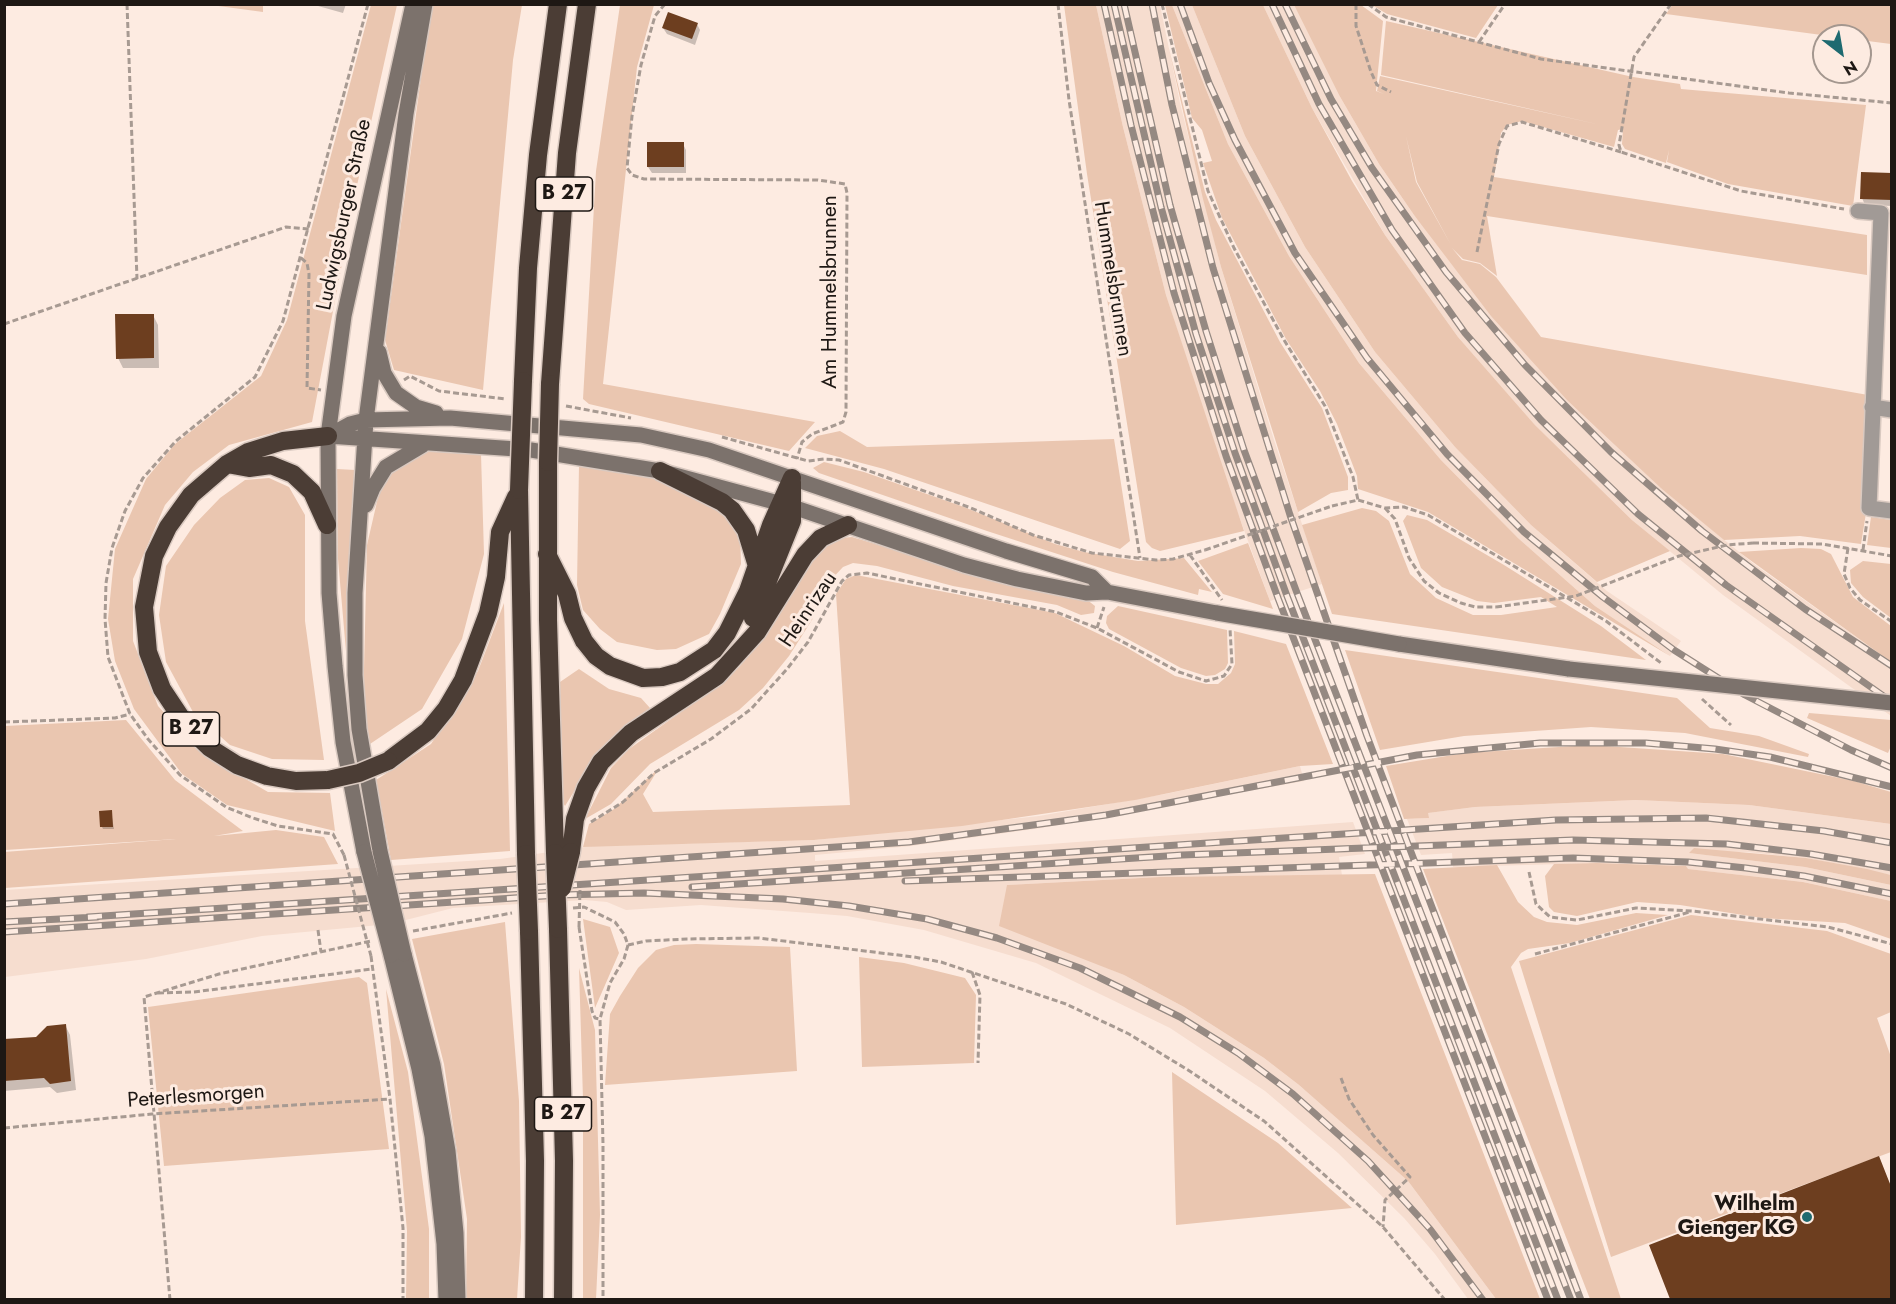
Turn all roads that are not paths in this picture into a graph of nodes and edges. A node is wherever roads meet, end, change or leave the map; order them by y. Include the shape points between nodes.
1 (413, 4) edge
2 (424, 4) edge
3 (558, 4) edge
4 (587, 4) edge
5 (1858, 211) road end
6 (376, 344) junction
7 (1872, 407) junction
8 (1892, 410) edge
9 (450, 418) junction
10 (366, 420) junction
11 (328, 436) junction
12 (364, 440) junction
13 (426, 444) junction
14 (227, 464) junction
15 (660, 471) junction
16 (792, 478) junction
17 (519, 490) junction
18 (786, 505) junction
19 (1892, 511) edge
20 (359, 518) junction
21 (327, 525) junction
22 (848, 525) junction
23 (547, 554) junction
24 (757, 566) junction
25 (1107, 592) junction
26 (736, 655) junction
27 (1892, 703) edge
28 (372, 852) junction
29 (563, 852) junction
30 (397, 954) junction
31 (446, 1299) edge
32 (458, 1299) edge
33 (534, 1299) edge
34 (563, 1299) edge

1 - 11 main road, Ludwigsburger Straße via 344,316
2 - 6 main road, Ludwigsburger Straße
3 - 17 highway, B 27, bridge via 528,268
4 - 23 highway, B 27, bridge via 567,153 550,384
5 - 7 street via 1881,213
6 - 9 main road via 392,387 416,407
6 - 10 main road, Ludwigsburger Straße
7 - 8 street
7 - 19 street via 1869,508
9 - 10 main road
9 - 16 main road via 641,435 710,450
10 - 11 main road via 350,423
10 - 12 main road, Ludwigsburger Straße
11 - 12 main road
11 - 14 highway, B 27 via 283,441 248,452
11 - 21 main road, Ludwigsburger Straße
12 - 13 main road
12 - 20 main road, Ludwigsburger Straße
13 - 15 main road via 531,450
13 - 20 main road via 386,467
14 - 17 highway, B 27, bridge via 184,503 154,556 144,607 148,652 167,697 186,724 219,754 267,776 296,781 328,780 359,773 387,760 428,731 446,709 463,680 488,613 500,532
14 - 21 highway via 249,468 271,465 293,474 312,492
15 - 18 main road
15 - 24 highway via 732,510 746,530
16 - 18 highway, B 27
16 - 25 main road via 1092,577
17 - 33 highway, B 27, bridge via 535,1161
18 - 22 main road
18 - 24 highway, B 27
18 - 26 highway, B 27 via 789,532
20 - 28 main road, Ludwigsburger Straße via 355,675
21 - 28 main road, Ludwigsburger Straße via 328,593 343,742
22 - 25 main road via 1006,576 1086,593
22 - 26 highway, B 27 via 820,538 804,555 757,632
23 - 24 highway, B 27 via 584,641 610,666 643,678 680,672 714,651 739,612
23 - 29 highway, B 27
25 - 27 main road, bridge via 1399,644 1569,669
26 - 29 highway, B 27 via 717,676 631,733 601,762 586,788
28 - 30 main road, bridge
29 - 34 highway, B 27, bridge via 557,907 564,1150
30 - 31 main road via 432,1136
30 - 32 main road via 433,1065 448,1151

